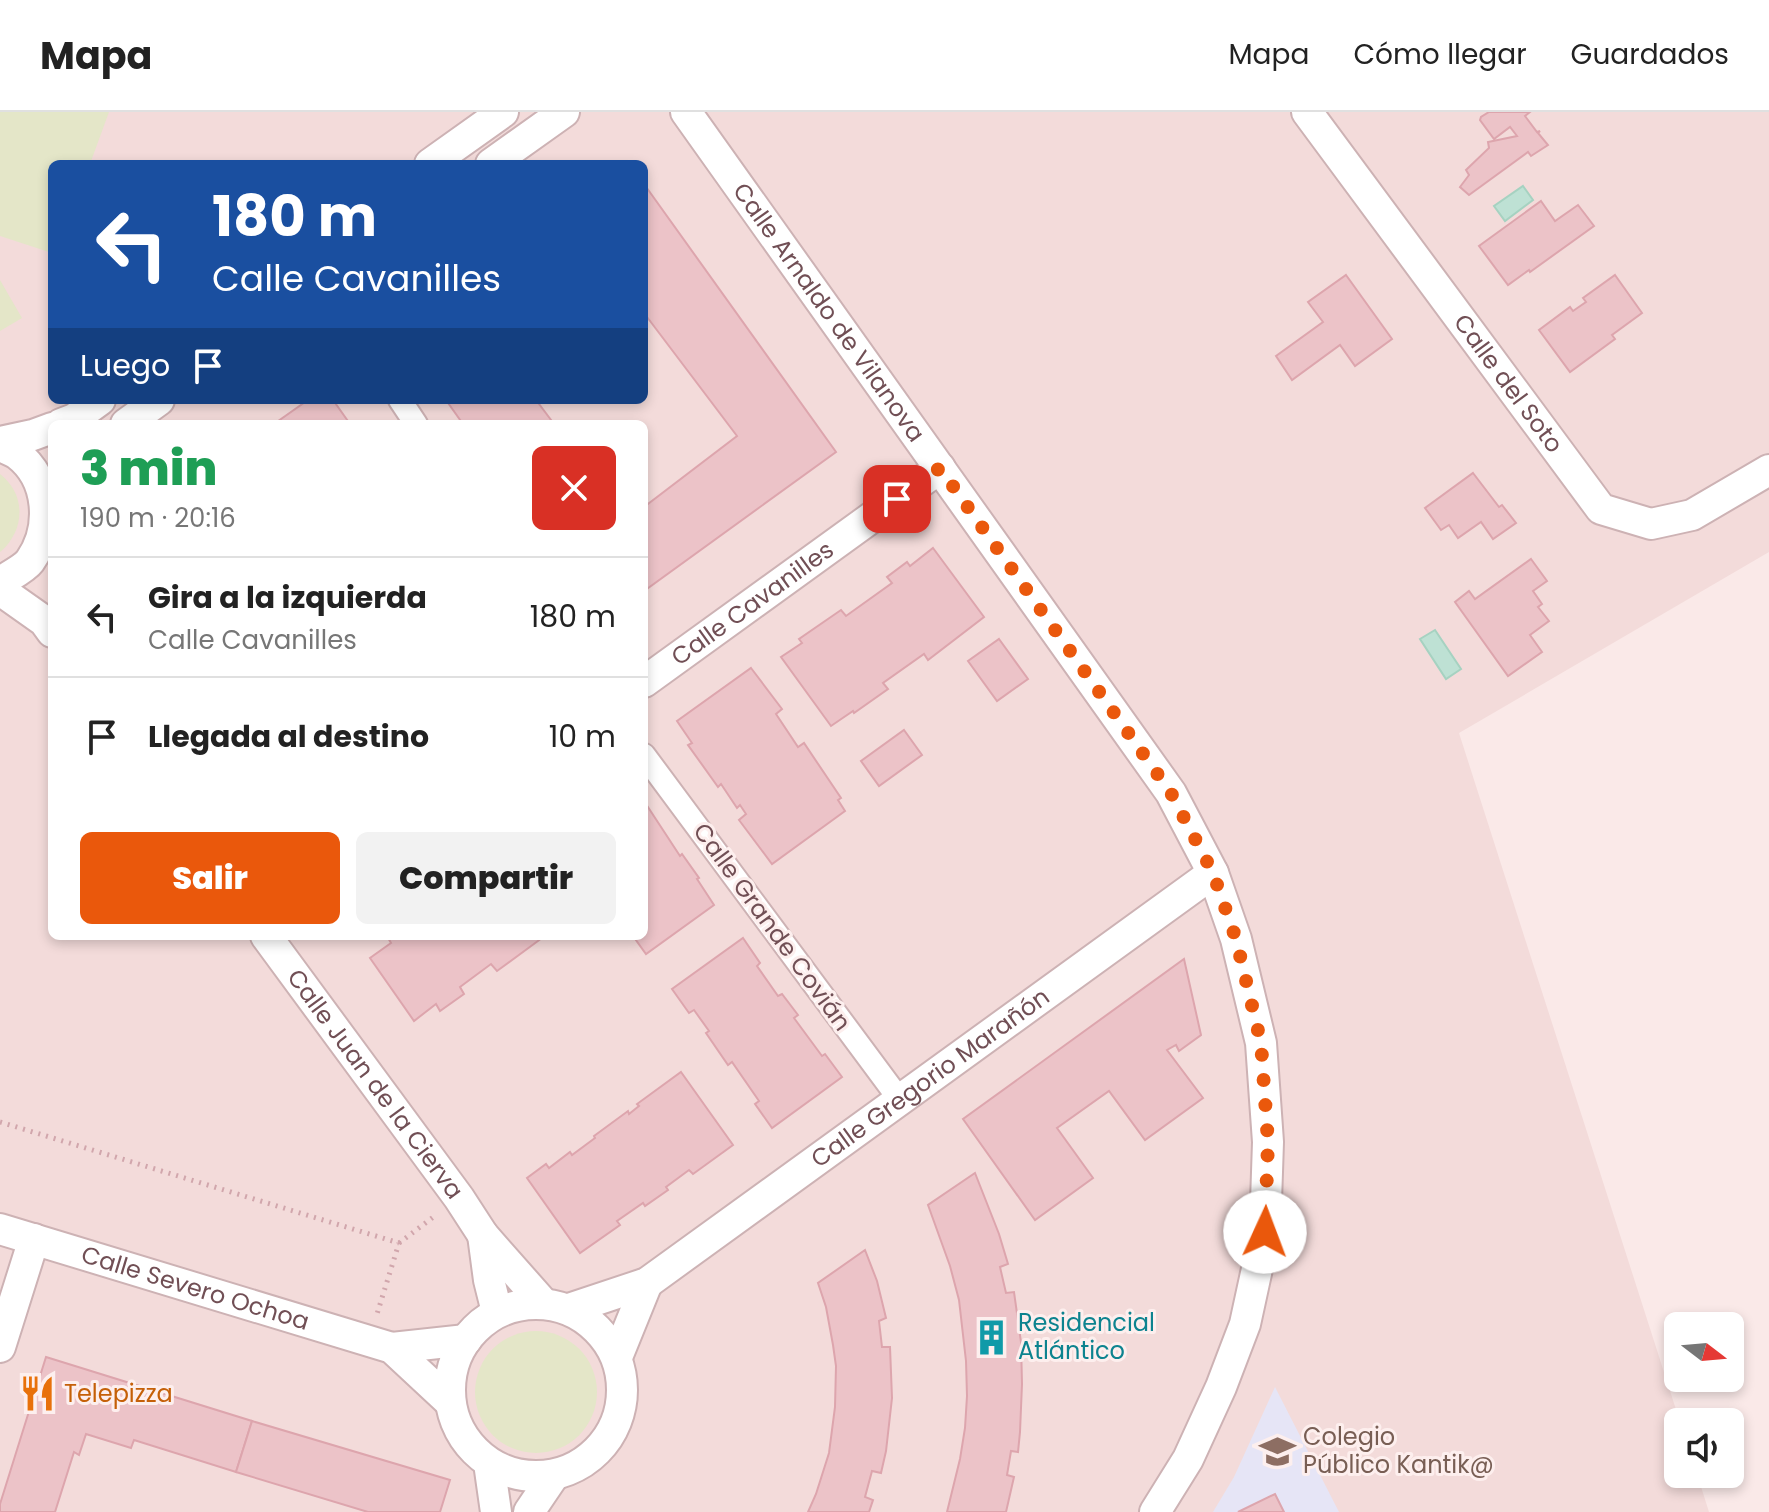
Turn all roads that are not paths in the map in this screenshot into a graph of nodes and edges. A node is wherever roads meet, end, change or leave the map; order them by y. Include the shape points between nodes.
1 (503, 112) edge
2 (564, 112) edge
3 (686, 112) edge
4 (1307, 112) edge
5 (436, 160) edge
6 (497, 160) edge
7 (95, 404) edge
8 (154, 404) edge
9 (71, 420) edge
10 (132, 420) edge
11 (48, 429) edge
12 (0, 444) edge
13 (940, 468) junction
14 (1769, 470) edge
15 (48, 493) edge
16 (29, 563) junction
17 (0, 582) edge
18 (0, 590) edge
19 (48, 627) edge
20 (648, 679) edge
21 (648, 760) edge
22 (1213, 873) junction
23 (278, 940) edge
24 (900, 1100) junction
25 (0, 1229) edge
26 (483, 1235) junction
27 (34, 1239) junction
28 (647, 1283) junction
29 (556, 1306) junction
30 (497, 1312) junction
31 (466, 1340) junction
32 (380, 1344) junction
33 (0, 1347) edge
34 (617, 1357) junction
35 (450, 1402) junction
36 (489, 1463) junction
37 (554, 1475) junction
38 (496, 1512) edge
39 (529, 1512) edge
40 (1155, 1512) edge

1 - 5 street
2 - 6 street
3 - 13 street, Calle Arnaldo de Vilanova
4 - 14 street, Calle del Soto via 1601,509 1651,524 1692,515
7 - 9 street
8 - 10 street
11 - 12 street
12 - 15 street via 35,473
13 - 20 street, Calle Cavanilles
13 - 22 street, Calle Arnaldo de Vilanova via 1171,793
15 - 16 street via 44,532
16 - 17 street
16 - 19 street
18 - 19 street
21 - 24 street, Calle Grande Covián
22 - 24 street, Calle Gregorio Marañón
22 - 40 street, Calle Arnaldo de Vilanova via 1236,939 1261,1043 1268,1142 1265,1232 1245,1324 1221,1387 1188,1459
23 - 26 street, Calle Juan de la Cierva
24 - 28 street, Calle Gregorio Marañón
25 - 27 street, Calle Severo Ochoa
26 - 29 street, Calle Juan de la Cierva
26 - 30 street, Calle Juan de la Cierva
27 - 32 street, Calle Severo Ochoa
27 - 33 street
28 - 29 street, Calle Gregorio Marañón
28 - 34 street
29 - 30 street via 520,1304
29 - 34 street via 589,1320
30 - 31 street
31 - 32 street, Calle Severo Ochoa
31 - 35 street via 450,1380
32 - 35 street, Calle Severo Ochoa
34 - 37 street via 622,1407 613,1431 578,1466
35 - 36 street via 470,1446
36 - 37 street via 532,1477
36 - 38 street
37 - 39 street

